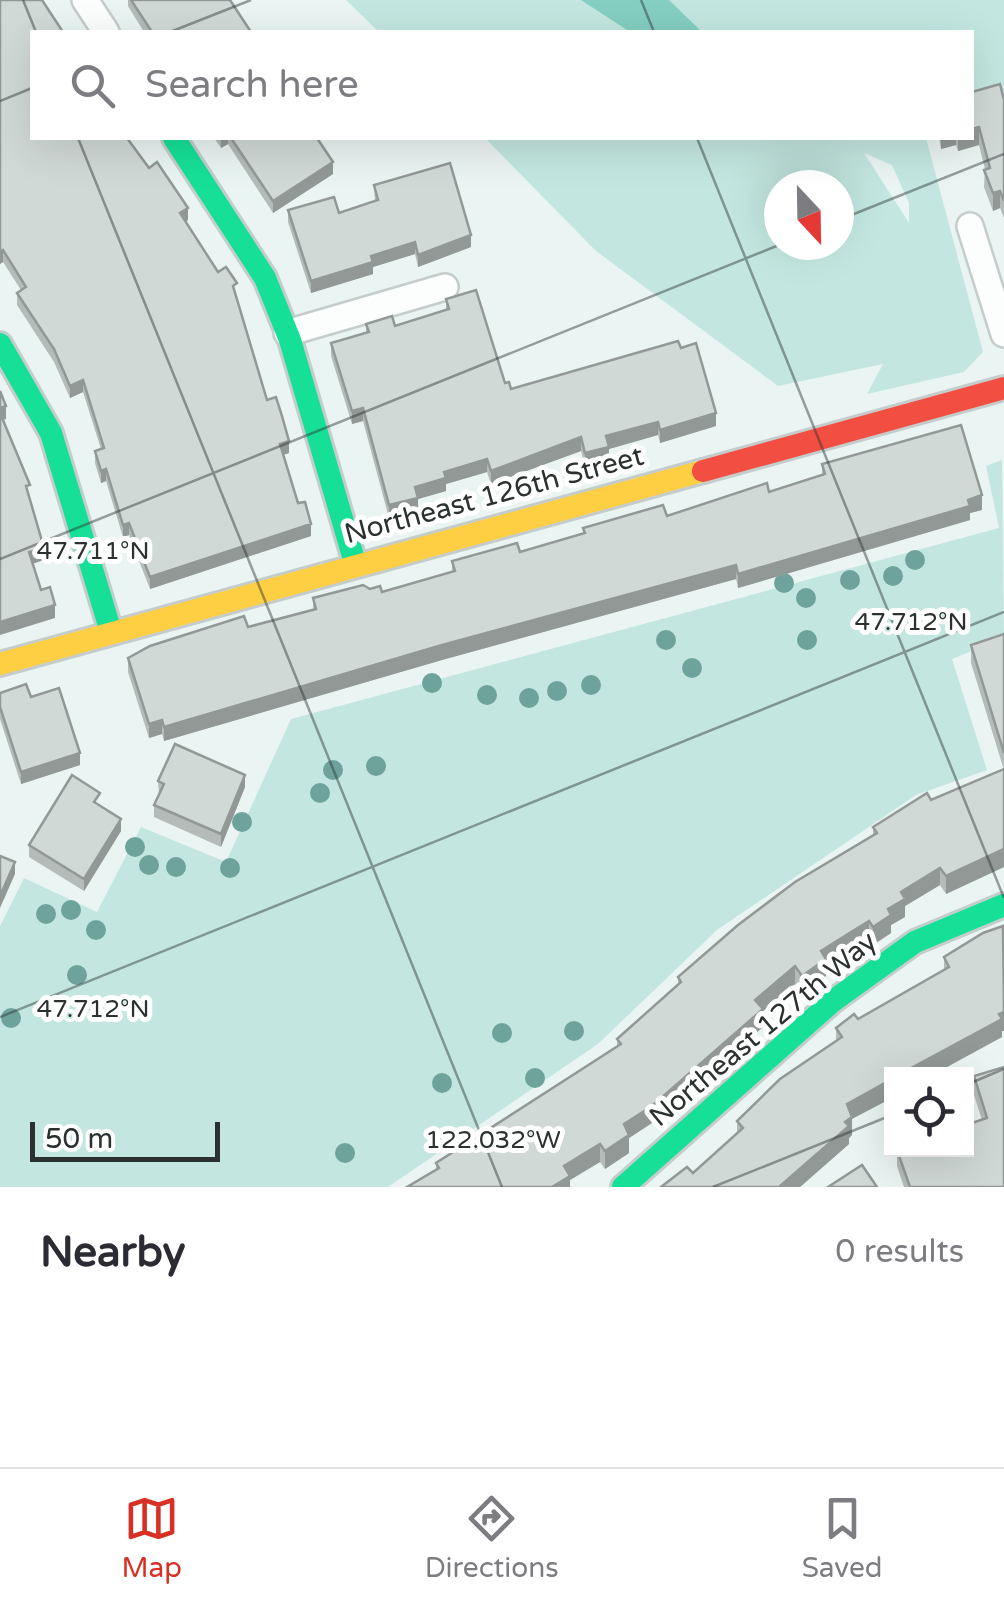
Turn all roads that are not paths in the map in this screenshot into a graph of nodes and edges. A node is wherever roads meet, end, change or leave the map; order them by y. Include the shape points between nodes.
1 (85, 0) edge
2 (105, 30) edge
3 (175, 140) edge
4 (970, 226) dead end
5 (445, 287) dead end
6 (288, 333) junction
7 (1004, 334) edge
8 (0, 344) edge
9 (1004, 388) edge
10 (356, 563) junction
11 (111, 632) junction
12 (0, 664) edge
13 (1004, 906) edge
14 (623, 1187) edge

1 - 2 street
3 - 6 street via 266,278
4 - 7 street
5 - 6 street
6 - 10 street
8 - 11 street via 50,432
9 - 10 street, Northeast 126th Street
10 - 11 street, Northeast 126th Street
11 - 12 street, Northeast 126th Street
13 - 14 street, Northeast 127th Way via 914,942 832,1001

